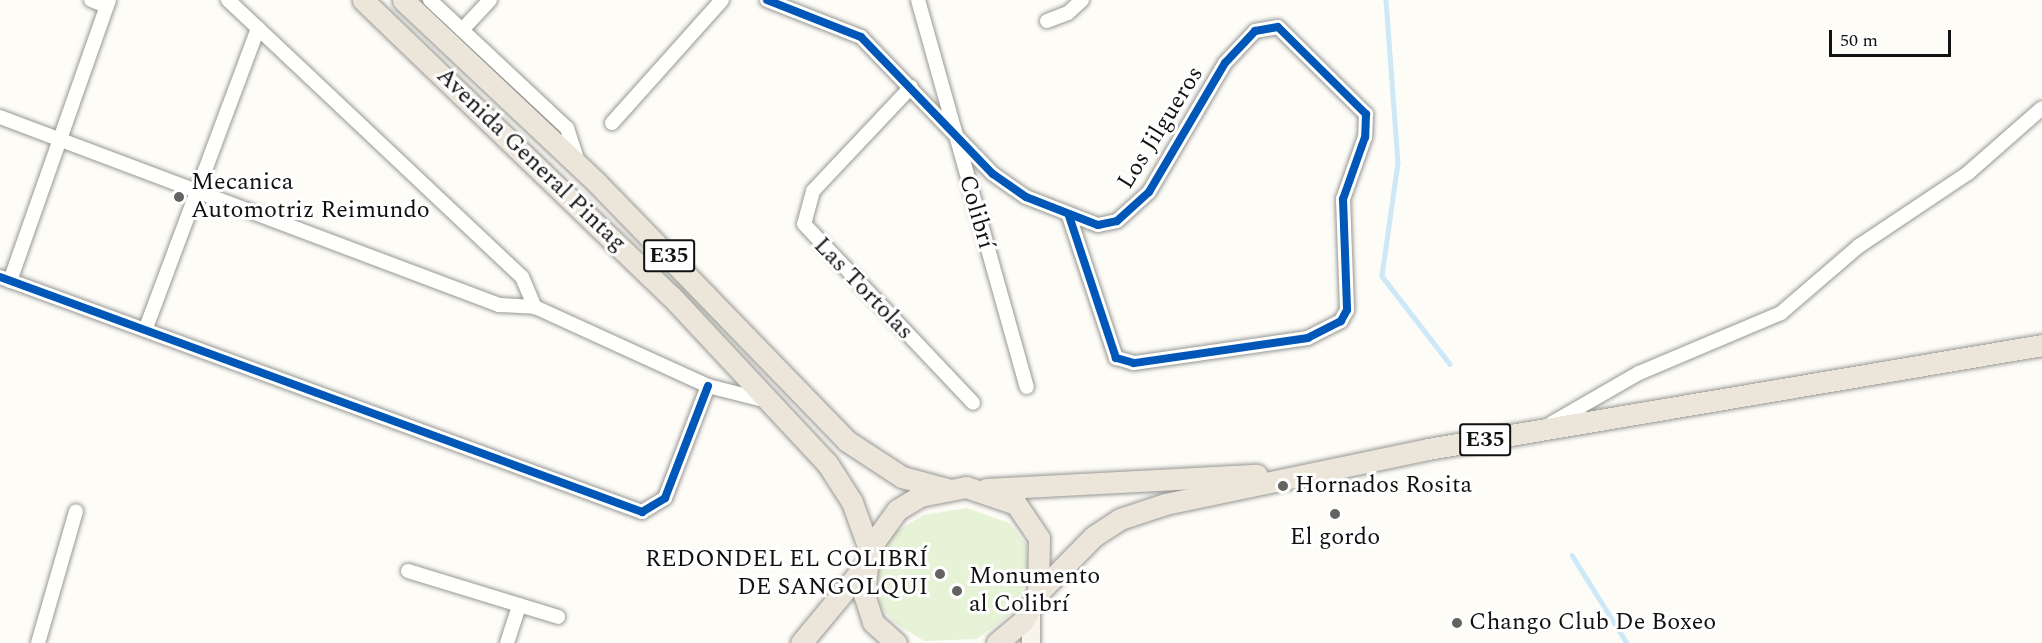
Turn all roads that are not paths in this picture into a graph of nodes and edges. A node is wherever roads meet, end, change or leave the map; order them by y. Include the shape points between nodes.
1 (91, 0) edge
2 (228, 0) edge
3 (363, 0) edge
4 (403, 0) edge
5 (490, 0) edge
6 (722, 0) edge
7 (766, 0) edge
8 (918, 0) edge
9 (1082, 0) edge
10 (434, 1) edge
11 (107, 3) edge
12 (1047, 21) dead end
13 (258, 28) junction
14 (462, 30) junction
15 (910, 87) junction
16 (2042, 108) edge
17 (0, 117) edge
18 (612, 123) dead end
19 (953, 135) junction
20 (57, 136) junction
21 (580, 167) junction
22 (200, 190) junction
23 (1069, 216) junction
24 (5, 279) edge
25 (535, 307) junction
26 (146, 328) junction
27 (2042, 345) edge
28 (708, 386) junction
29 (1027, 387) dead end
30 (973, 403) dead end
31 (774, 407) junction
32 (1540, 430) junction
33 (1290, 475) junction
34 (947, 489) junction
35 (984, 489) junction
36 (76, 511) dead end
37 (867, 558) junction
38 (408, 571) dead end
39 (1035, 601) junction
40 (519, 605) junction
41 (558, 617) dead end
42 (38, 643) edge
43 (507, 643) edge
44 (801, 643) edge
45 (896, 643) edge
46 (997, 643) edge
47 (1031, 643) edge

1 - 11 street
2 - 13 street
3 - 31 highway, Avenida General Pintag / E35 via 671,296
4 - 21 highway, Avenida General Pintag / E35
5 - 14 street
6 - 18 street
7 - 15 street, Los Jilgueros via 861,37
8 - 19 street, Colibrí
9 - 12 street via 1068,14
10 - 14 street
11 - 20 street
13 - 22 street
13 - 25 street via 522,277
14 - 21 street via 567,128
15 - 19 street, Los Jilgueros
15 - 30 street, Las Tortolas via 813,191 804,224
16 - 32 street via 1968,173 1859,246 1787,309 1639,373
17 - 20 street
19 - 23 street, Los Jilgueros via 993,174
19 - 29 street, Colibrí
20 - 22 street
20 - 24 street
21 - 34 highway, Avenida General Pintag / E35 via 847,441 902,477
22 - 25 street via 499,305
22 - 26 street
23 - 23 street, Los Jilgueros via 1111,351 1122,361 1308,338 1341,321 1347,310 1343,200 1368,121 1360,105 1278,27 1255,31 1225,63 1149,192 1131,210 1098,225
24 - 26 street
25 - 28 street
26 - 28 street via 642,512 665,498
27 - 32 highway, E35
28 - 31 street via 742,391
31 - 37 highway, Avenida General Pintag / E35 via 846,489
32 - 33 highway, E35
33 - 35 highway, E35 via 1205,474
33 - 39 highway, E35 via 1120,519 1094,536
34 - 35 highway, E35
34 - 37 highway, E35 via 920,496 897,510
35 - 39 highway, E35 via 1016,504 1030,518 1042,556
36 - 42 street
37 - 44 highway
37 - 45 highway, E35 via 864,595 873,621
38 - 40 street
39 - 46 highway, E35
39 - 47 main road
40 - 41 street
40 - 43 street

